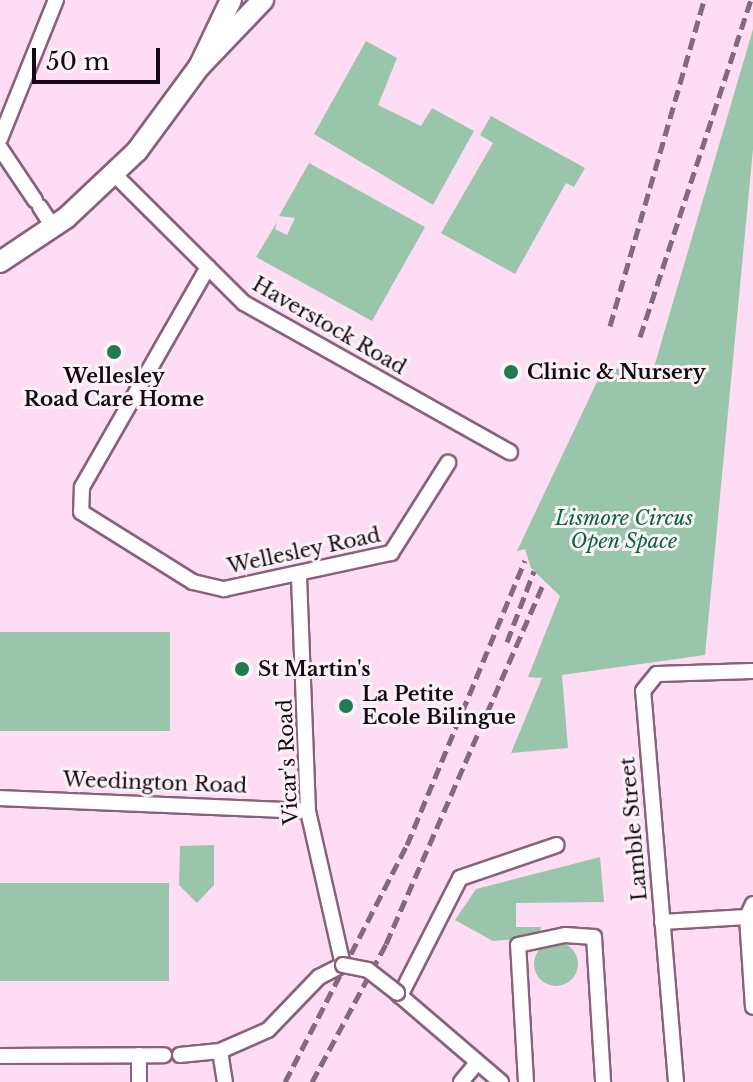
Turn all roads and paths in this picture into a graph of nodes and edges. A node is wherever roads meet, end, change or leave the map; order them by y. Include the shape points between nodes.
1 (56, 0) edge
2 (231, 0) edge
3 (263, 0) edge
4 (199, 67) junction
5 (0, 139) edge
6 (0, 148) edge
7 (114, 174) junction
8 (53, 227) junction
9 (0, 262) edge
10 (208, 267) junction
11 (510, 452) dead end
12 (448, 463) dead end
13 (299, 575) junction
14 (753, 671) edge
15 (0, 798) edge
16 (308, 811) junction
17 (557, 845) dead end
18 (750, 911) edge
19 (662, 922) junction
20 (343, 965) junction
21 (399, 995) junction
22 (753, 1007) edge
23 (220, 1051) junction
24 (139, 1055) junction
25 (0, 1056) edge
26 (477, 1063) junction
27 (139, 1082) edge
28 (225, 1082) edge
29 (461, 1082) edge
30 (501, 1082) edge
31 (526, 1082) edge
32 (603, 1082) edge
33 (676, 1082) edge

1 - 5 street
2 - 4 main road
3 - 4 main road
4 - 7 main road
6 - 8 street
7 - 8 main road
7 - 10 street, Haverstock Road
8 - 9 main road
10 - 11 street, Haverstock Road via 248,306
10 - 13 street, Wellesley Road via 82,487 79,506 193,582 224,589
12 - 13 street, Wellesley Road via 399,549
13 - 16 street, Vicar's Road
14 - 19 street, Lamble Street via 657,674 643,691
15 - 16 street, Weedington Road
16 - 20 street, Vicar's Road
17 - 21 street via 460,878
18 - 19 street
18 - 22 street
19 - 33 street, Lamble Street
20 - 21 street, bridge via 366,969
20 - 23 street via 328,970 280,1022
21 - 26 street
23 - 24 street
23 - 28 street
24 - 25 street
24 - 27 street
26 - 29 street
26 - 30 street
31 - 32 street via 518,945 565,935 594,937

